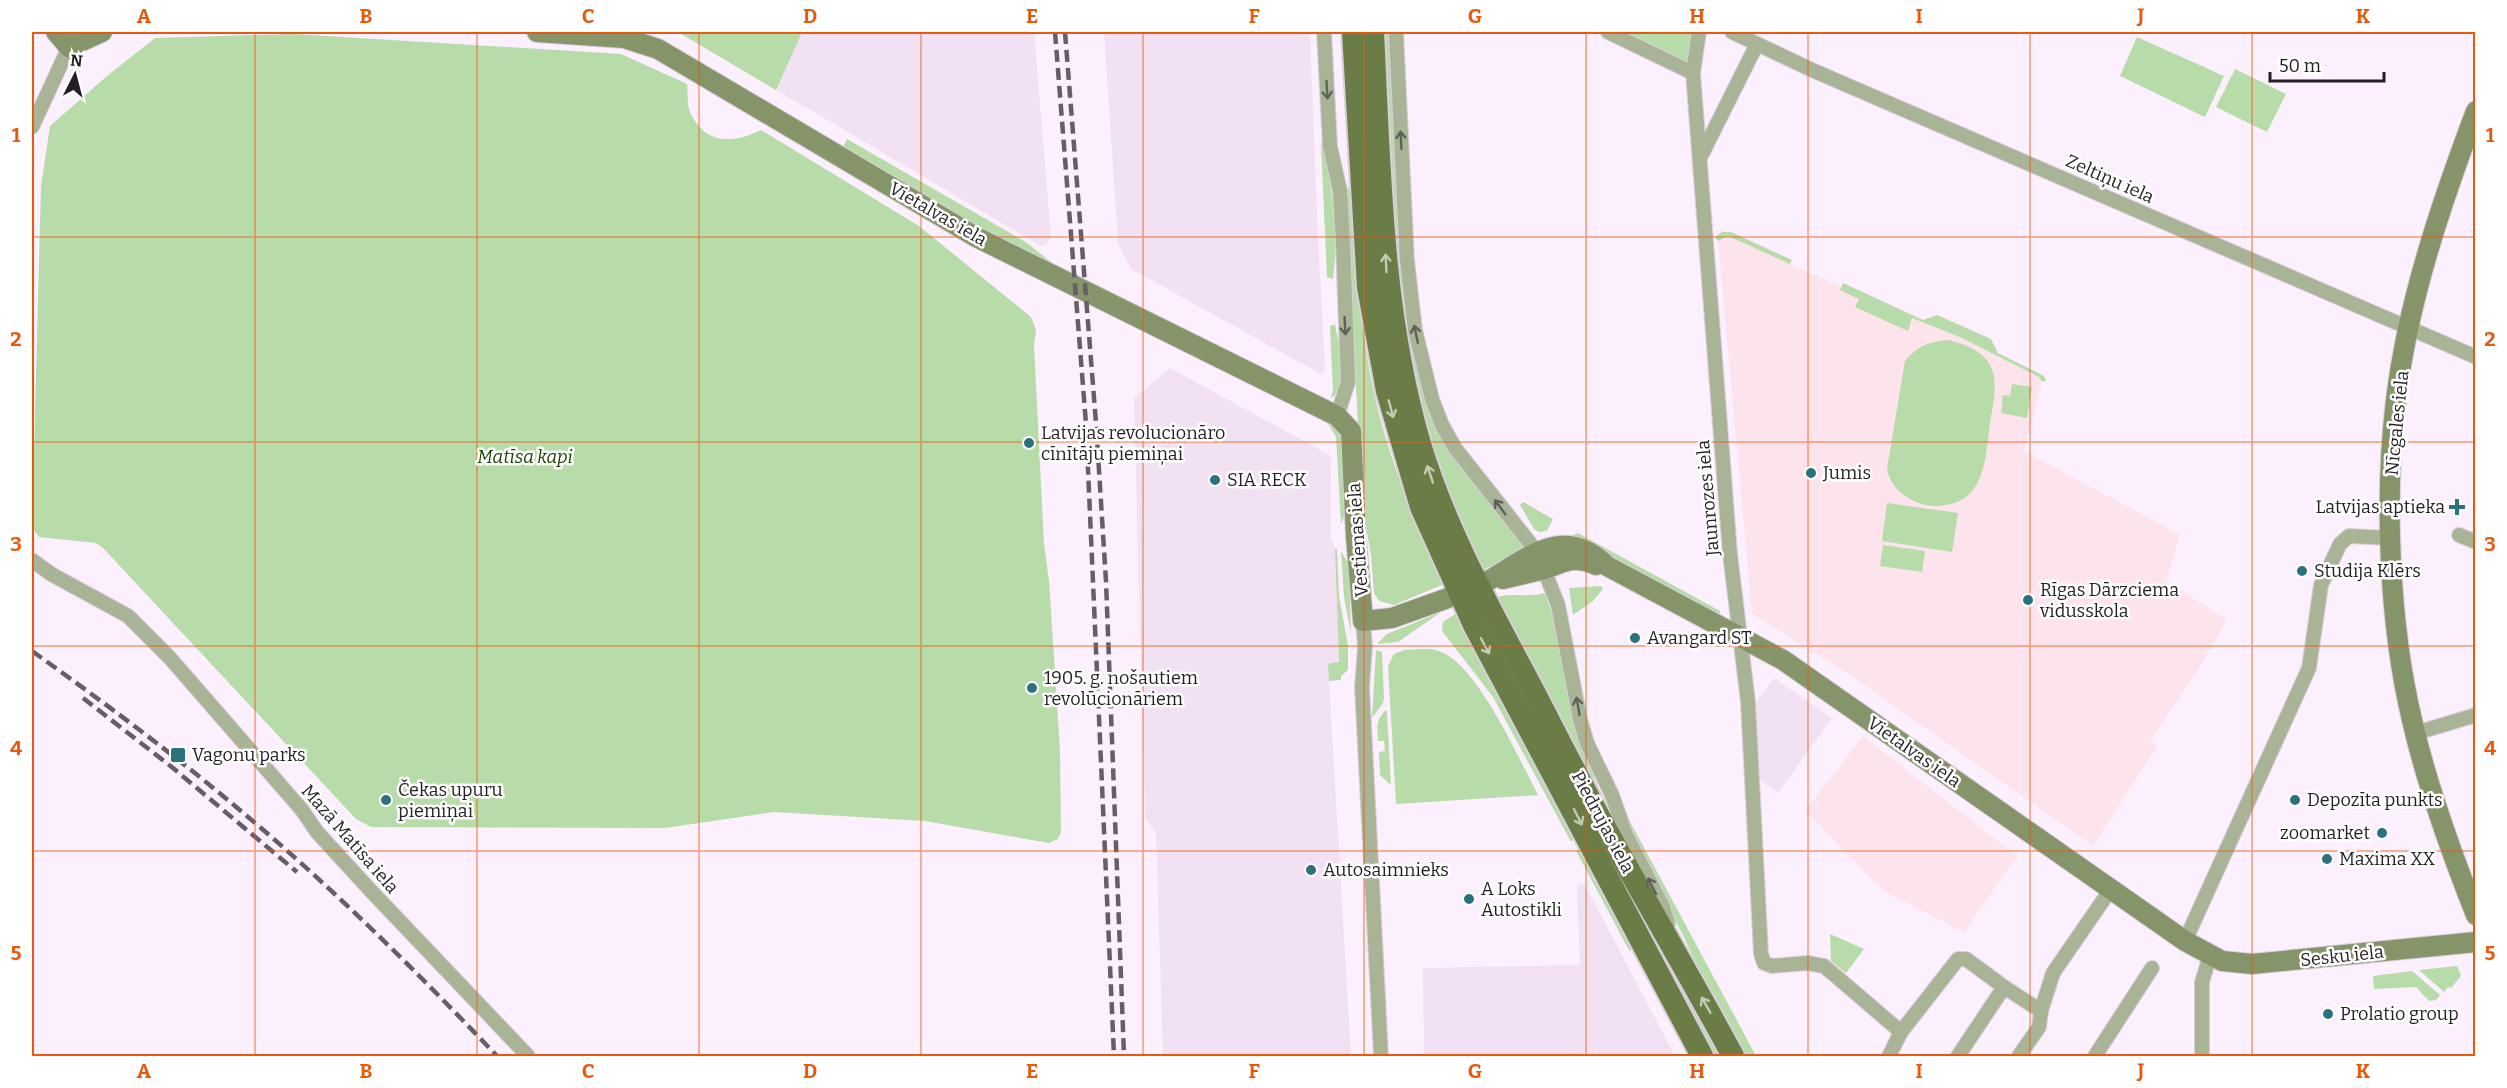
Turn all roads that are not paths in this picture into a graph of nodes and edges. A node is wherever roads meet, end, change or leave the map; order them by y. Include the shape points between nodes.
1 (56, 32) edge
2 (102, 32) edge
3 (537, 32) edge
4 (1324, 32) edge
5 (1353, 32) edge
6 (1373, 32) edge
7 (1396, 32) edge
8 (1608, 32) edge
9 (1699, 32) edge
10 (1732, 32) edge
11 (1757, 44) junction
12 (69, 46) junction
13 (1693, 73) junction
14 (2475, 111) edge
15 (32, 126) edge
16 (1701, 156) junction
17 (2409, 329) junction
18 (2475, 357) edge
19 (1337, 416) junction
20 (2459, 535) dead end
21 (2390, 538) junction
22 (2475, 542) edge
23 (32, 560) edge
24 (1540, 561) junction
25 (1462, 592) junction
26 (1364, 621) junction
27 (1740, 638) junction
28 (2475, 715) edge
29 (2416, 733) junction
30 (2111, 890) junction
31 (2475, 915) edge
32 (2185, 941) junction
33 (2475, 942) edge
34 (2210, 956) junction
35 (1680, 960) junction
36 (2152, 968) dead end
37 (2004, 987) junction
38 (2041, 1011) junction
39 (1901, 1032) junction
40 (528, 1056) edge
41 (1381, 1056) edge
42 (1702, 1056) edge
43 (1733, 1056) edge
44 (1889, 1056) edge
45 (1958, 1056) edge
46 (2019, 1056) edge
47 (2095, 1056) edge
48 (2202, 1056) edge

1 - 12 street
2 - 12 street
3 - 19 street, Vietalvas iela via 624,38 658,49 976,237
4 -> 19 street via 1330,146 1340,191 1348,382
5 -> 25 main road via 1368,287 1377,344 1401,446 1421,507
25 -> 6 main road via 1458,546 1420,445 1397,344 1388,286
24 -> 7 street via 1455,448 1432,399 1415,330 1408,272
8 - 13 street
9 - 13 street, Jaunrozes iela
10 - 11 street, Zeltiņu iela
11 - 16 street
11 - 17 street, Zeltiņu iela
12 - 15 street
13 - 16 street, Jaunrozes iela
14 - 17 street, Nīcgales iela via 2447,188
16 - 27 street, Jaunrozes iela
17 - 18 street, Zeltiņu iela
17 - 21 street, Nīcgales iela via 2393,430
19 - 26 street, Vestienas iela via 1351,431
20 - 22 street
21 - 29 street, Nīcgales iela via 2398,635
21 - 32 street via 2349,537 2340,544 2321,585 2308,668
23 - 40 street, Mazā Matīsa iela via 128,616 170,658 351,870
24 - 27 street, Vietalvas iela via 1551,546 1570,544
35 -> 24 street via 1663,907 1626,835 1587,743 1558,605
25 - 26 street via 1392,618
25 - 35 main road, Piedrujas iela via 1599,815
25 -> 42 main road, Piedrujas iela
26 - 41 street, Vestienas iela via 1362,687
27 - 30 street, Vietalvas iela via 1783,660
27 - 39 street, Jaunrozes iela via 1748,702 1764,963 1824,966
28 - 29 street
29 - 31 street, Nīcgales iela
30 - 32 street, Vietalvas iela
30 - 38 street via 2054,974
32 - 34 street, Vietalvas iela
33 - 34 street, Sesku iela via 2252,964
34 - 48 street via 2202,982
43 -> 35 main road, Piedrujas iela
36 - 47 street
37 - 38 street
37 - 39 street via 1966,959 1958,959
37 - 45 street
38 - 46 street via 2039,1027
39 - 44 street

